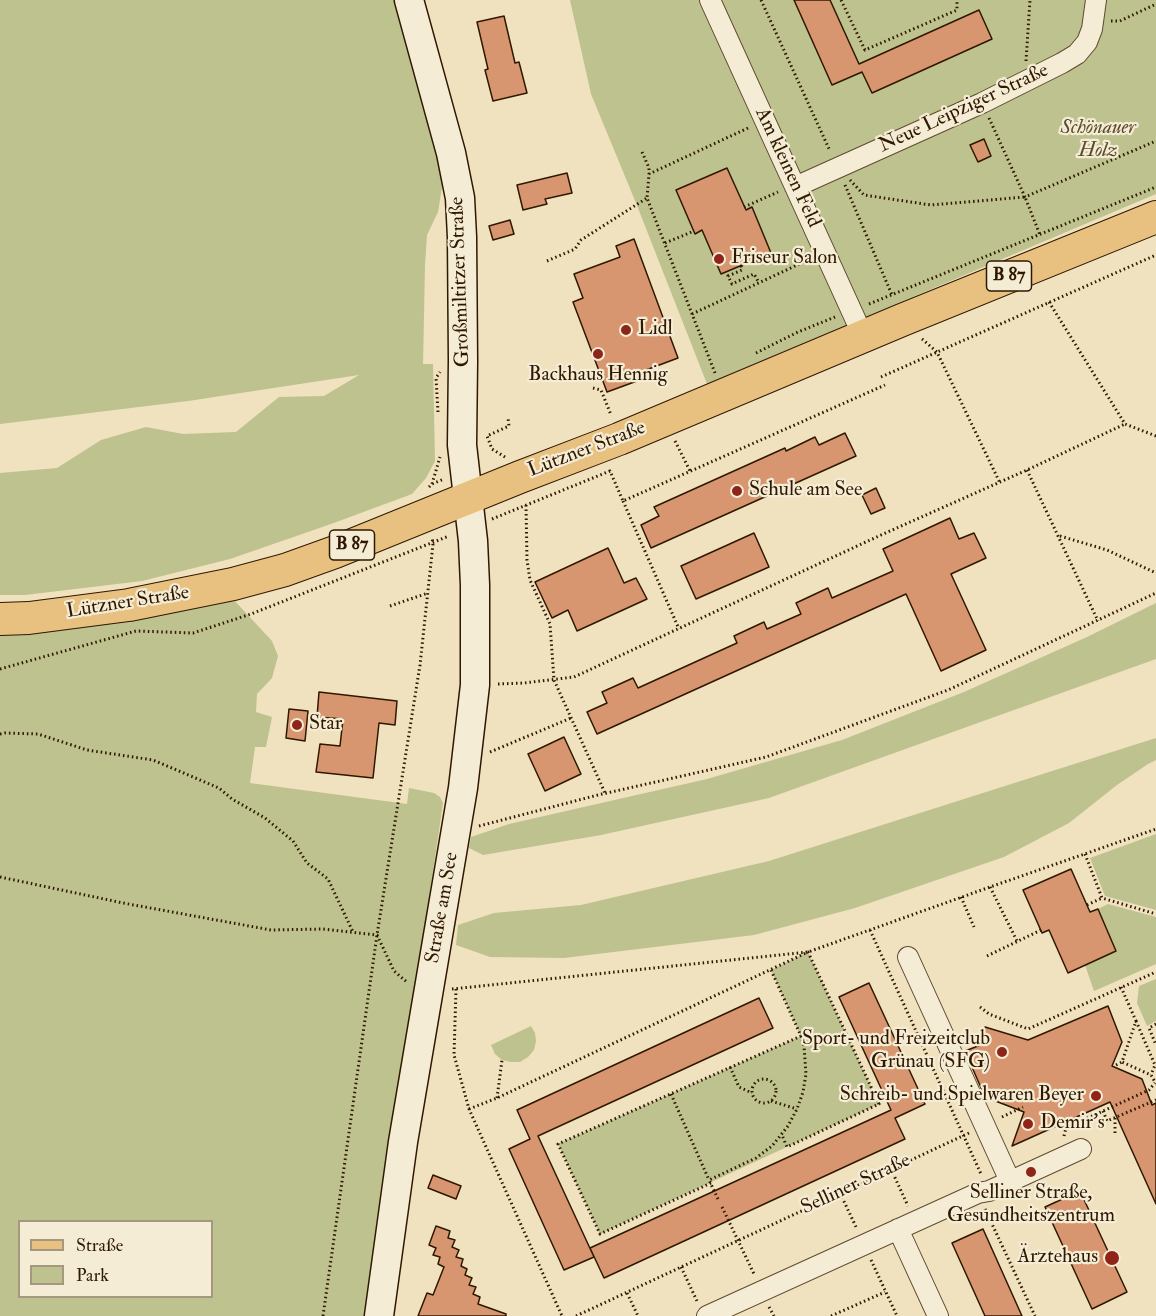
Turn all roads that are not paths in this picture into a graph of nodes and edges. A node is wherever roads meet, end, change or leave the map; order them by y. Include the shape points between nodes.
1 (409, 0) edge
2 (710, 0) edge
3 (1096, 0) edge
4 (795, 185) junction
5 (1156, 217) edge
6 (857, 323) junction
7 (469, 498) junction
8 (0, 619) edge
9 (908, 957) dead end
10 (1072, 1147) road end
11 (1010, 1181) junction
12 (907, 1225) junction
13 (703, 1311) edge
14 (379, 1316) edge
15 (938, 1316) edge

1 - 7 main road, Großmiltitzer Straße via 452,153 460,198 462,445
2 - 4 street, Am kleinen Feld
3 - 4 street, Neue Leipziger Straße via 1087,42 1077,54 982,103
4 - 6 street, Am kleinen Feld
5 - 6 main road, Lützner Straße / B 87
6 - 7 main road, Lützner Straße / B 87 via 718,398
7 - 8 main road, Lützner Straße / B 87 via 335,552 233,584 129,605
7 - 14 main road, Straße am See via 475,585 475,684 456,832 403,1142
9 - 11 street
10 - 11 street
11 - 12 street
12 - 13 street
12 - 15 street

